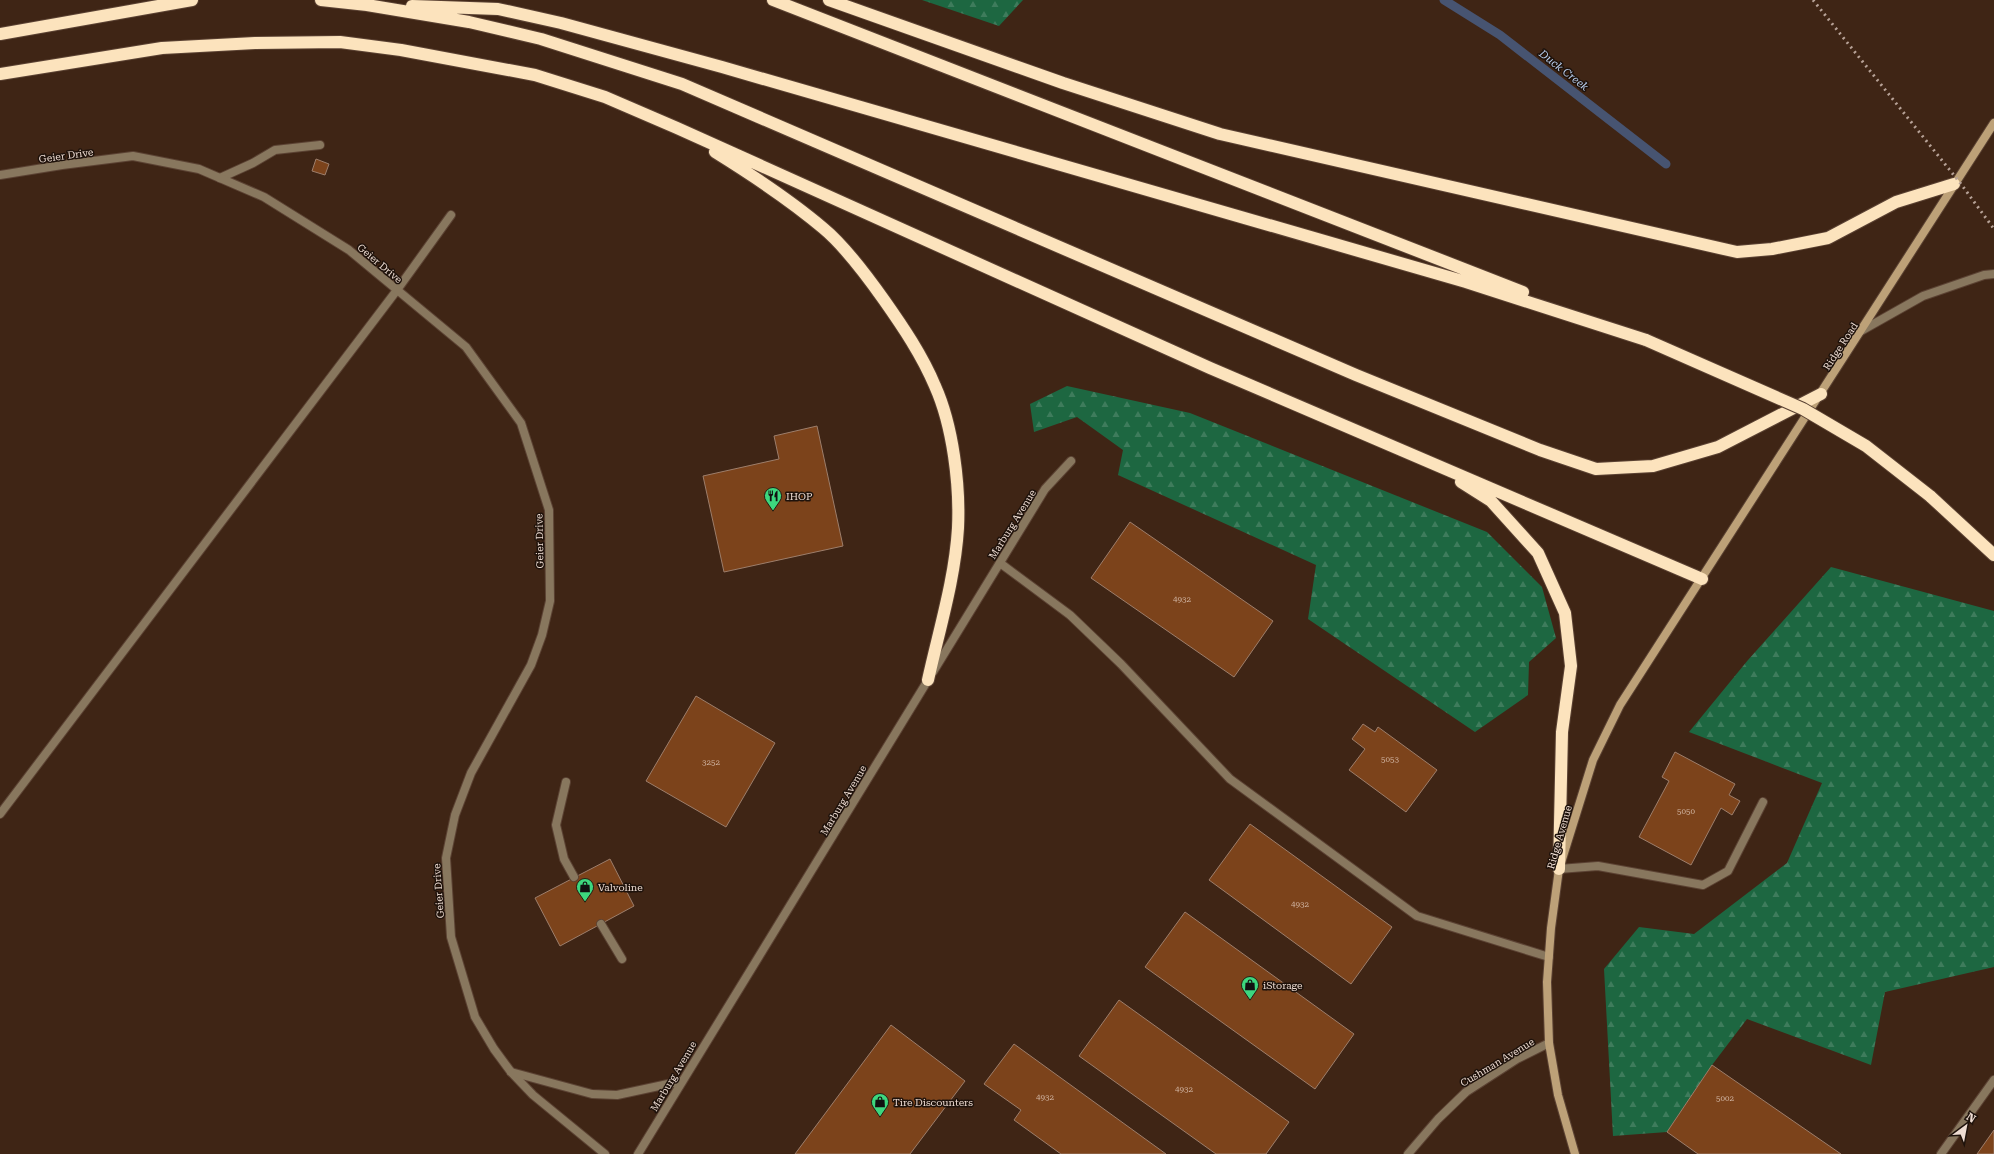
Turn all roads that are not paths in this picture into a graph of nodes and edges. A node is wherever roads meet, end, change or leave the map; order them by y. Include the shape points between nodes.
1 (192, 0) edge
2 (321, 0) edge
3 (773, 0) edge
4 (829, 0) edge
5 (367, 5) junction
6 (0, 34) edge
7 (0, 74) edge
8 (1994, 123) edge
9 (676, 128) junction
10 (320, 145) dead end
11 (0, 175) edge
12 (220, 178) junction
13 (1954, 184) junction
14 (451, 215) dead end
15 (1994, 274) edge
16 (397, 290) junction
17 (1861, 331) junction
18 (1646, 340) junction
19 (1821, 394) junction
20 (1071, 462) dead end
21 (1431, 463) junction
22 (1994, 555) edge
23 (1000, 562) junction
24 (1702, 579) junction
25 (928, 680) junction
26 (566, 782) dead end
27 (1763, 802) dead end
28 (0, 814) edge
29 (1559, 869) junction
30 (574, 878) dead end
31 (601, 924) dead end
32 (1549, 957) junction
33 (622, 960) dead end
34 (1549, 1043) junction
35 (511, 1072) junction
36 (682, 1081) junction
37 (1993, 1082) edge
38 (604, 1154) edge
39 (638, 1154) edge
40 (1408, 1154) edge
41 (1575, 1154) edge
42 (1942, 1154) edge

1 - 6 highway
2 - 5 highway
3 - 18 highway
4 - 13 highway via 1063,83 1220,134 1737,252 1766,250 1828,238 1896,202
5 - 18 highway via 498,9 561,23 1459,279
5 - 19 highway via 469,22 541,39 682,84 1356,375 1540,450 1596,469 1653,466 1718,447
7 - 9 highway via 162,48 340,42 401,50 535,76 605,97
8 - 13 main road, Ridge Road
9 - 21 highway via 1210,368
9 - 25 highway via 774,189 824,229 868,277 910,337 936,387 950,436 958,486 958,529 949,585
10 - 12 street via 275,150
11 - 12 street, Geier Drive via 133,156 199,169
12 - 16 street, Geier Drive via 264,197 349,250
13 - 17 main road, Ridge Road
14 - 16 street
15 - 17 street via 1984,275 1923,296
16 - 28 street
16 - 35 street, Geier Drive via 466,347 521,423 549,510 550,601 542,635 531,665 471,773 455,815 446,858 451,936 475,1017
17 - 19 main road, Ridge Road
18 - 22 highway, bridge via 1803,409 1866,446 1930,496
19 - 24 main road, Ridge Road
20 - 23 street, Marburg Avenue via 1045,489
21 - 24 highway
21 - 29 highway via 1491,501 1538,553 1565,613 1571,666 1562,732
23 - 25 street, Marburg Avenue
23 - 32 street via 1076,621 1121,664 1230,779 1417,916
24 - 29 main road, Ridge Avenue via 1620,705 1593,760
25 - 36 street, Marburg Avenue
26 - 30 street via 556,825 564,859
27 - 29 street via 1728,871 1703,885 1598,866
29 - 32 main road, Ridge Avenue
31 - 33 street
32 - 34 main road, Ridge Avenue
34 - 40 street, Cushman Avenue via 1517,1059 1466,1092 1438,1119
34 - 41 main road, Ridge Avenue via 1558,1095
35 - 36 street via 592,1094 611,1095
35 - 38 street, Geier Drive
36 - 39 street, Marburg Avenue
37 - 42 street

